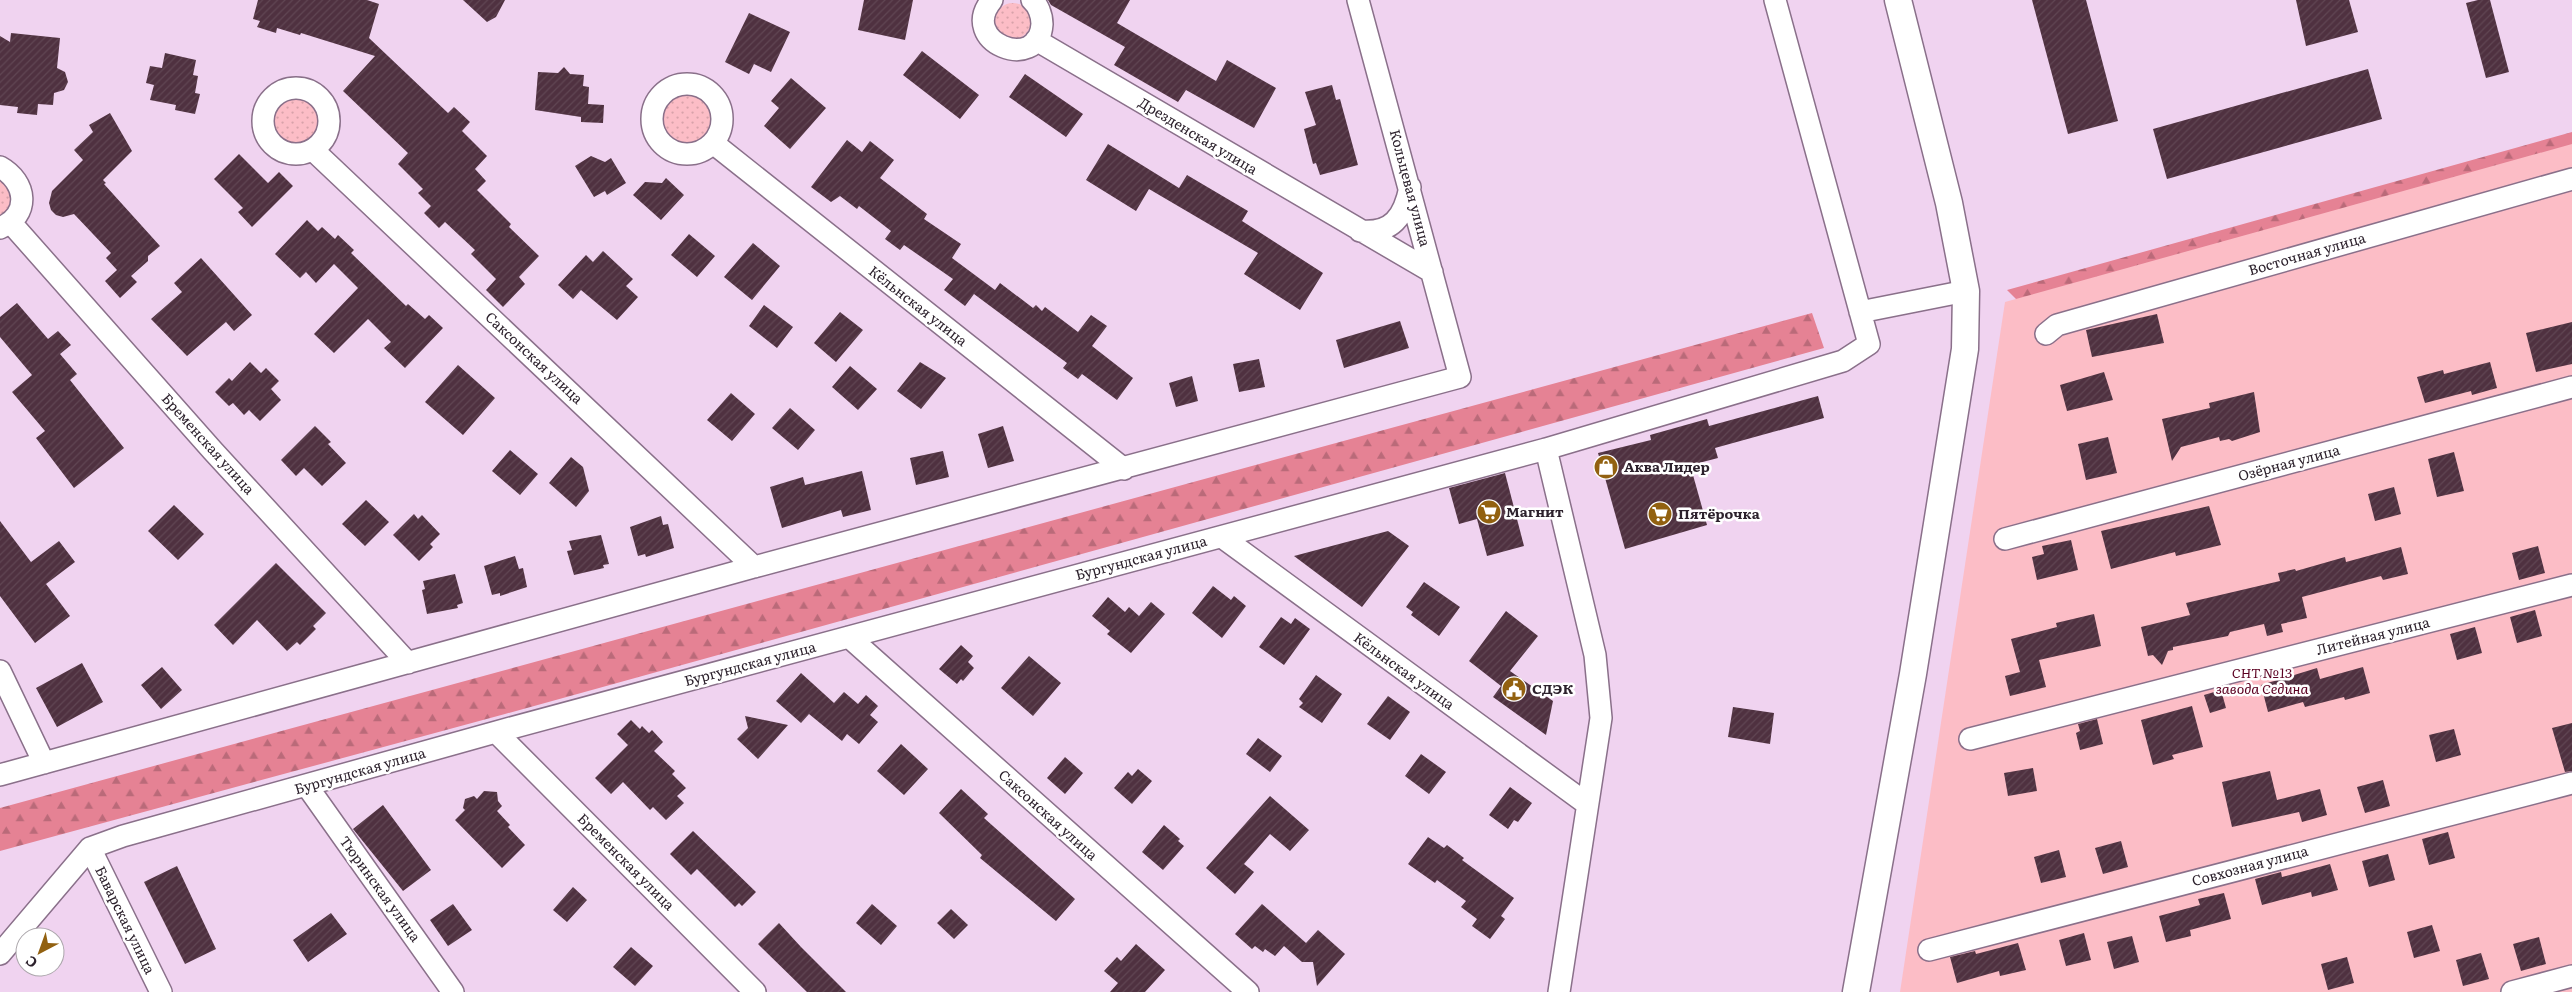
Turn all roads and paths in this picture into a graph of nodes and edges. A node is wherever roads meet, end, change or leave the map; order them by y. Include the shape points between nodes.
1 (992, 0) edge
2 (1032, 0) edge
3 (1358, 0) edge
4 (1775, 0) edge
5 (1898, 0) edge
6 (1036, 40) junction
7 (713, 142) dead end
8 (313, 150) dead end
9 (0, 167) edge
10 (2572, 180) edge
11 (1410, 187) junction
12 (5, 226) edge
13 (1360, 231) junction
14 (1432, 272) junction
15 (1966, 291) junction
16 (1860, 312) junction
17 (2046, 334) dead end
18 (2572, 387) edge
19 (1546, 450) junction
20 (1124, 469) junction
21 (1222, 537) junction
22 (2005, 539) dead end
23 (754, 567) junction
24 (2572, 585) edge
25 (849, 637) junction
26 (408, 662) junction
27 (0, 671) edge
28 (496, 732) junction
29 (1970, 739) dead end
30 (44, 763) junction
31 (0, 775) edge
32 (2572, 783) edge
33 (306, 786) junction
34 (1587, 804) junction
35 (90, 848) junction
36 (1929, 950) dead end
37 (0, 954) edge
38 (2572, 976) edge
39 (161, 992) edge
40 (453, 992) edge
41 (755, 992) edge
42 (1248, 992) edge
43 (1559, 992) edge
44 (1856, 992) edge
45 (2512, 992) edge

1 - 6 street via 983,19 993,41 1005,49 1019,50
2 - 6 street via 1042,21
3 - 11 street, Кольцевая улица
4 - 16 street
5 - 15 street via 1949,203
6 - 13 street, Дрезденская улица
7 - 20 street, Кёльнская улица
8 - 23 street, Саксонская улица
9 - 12 street, Бременская улица via 18,183 22,196 22,206
10 - 17 street, Восточная улица via 2057,325
11 - 13 street via 1399,218 1374,232
11 - 14 street, Кольцевая улица
12 - 26 street, Бременская улица
13 - 14 street, Дрезденская улица
14 - 20 street, Кольцевая улица via 1460,377
15 - 16 street
15 - 44 street via 1965,349 1913,674
16 - 19 street, Бургундская улица via 1869,344 1843,361
18 - 22 street, Озёрная улица
19 - 21 street, Бургундская улица
19 - 34 street via 1596,655 1601,718
20 - 23 street
21 - 25 street, Бургундская улица
21 - 34 street, Кёльнская улица
23 - 26 street
24 - 29 street, Литейная улица
25 - 28 street, Бургундская улица
25 - 42 street, Саксонская улица
26 - 30 street
27 - 30 street
28 - 33 street, Бургундская улица
28 - 41 street, Бременская улица
30 - 31 street
32 - 36 street, Совхозная улица
33 - 35 street, Бургундская улица
33 - 40 street, Тюринская улица
34 - 43 street
35 - 37 street, Бургундская улица
35 - 39 street, Баварская улица
38 - 45 street

